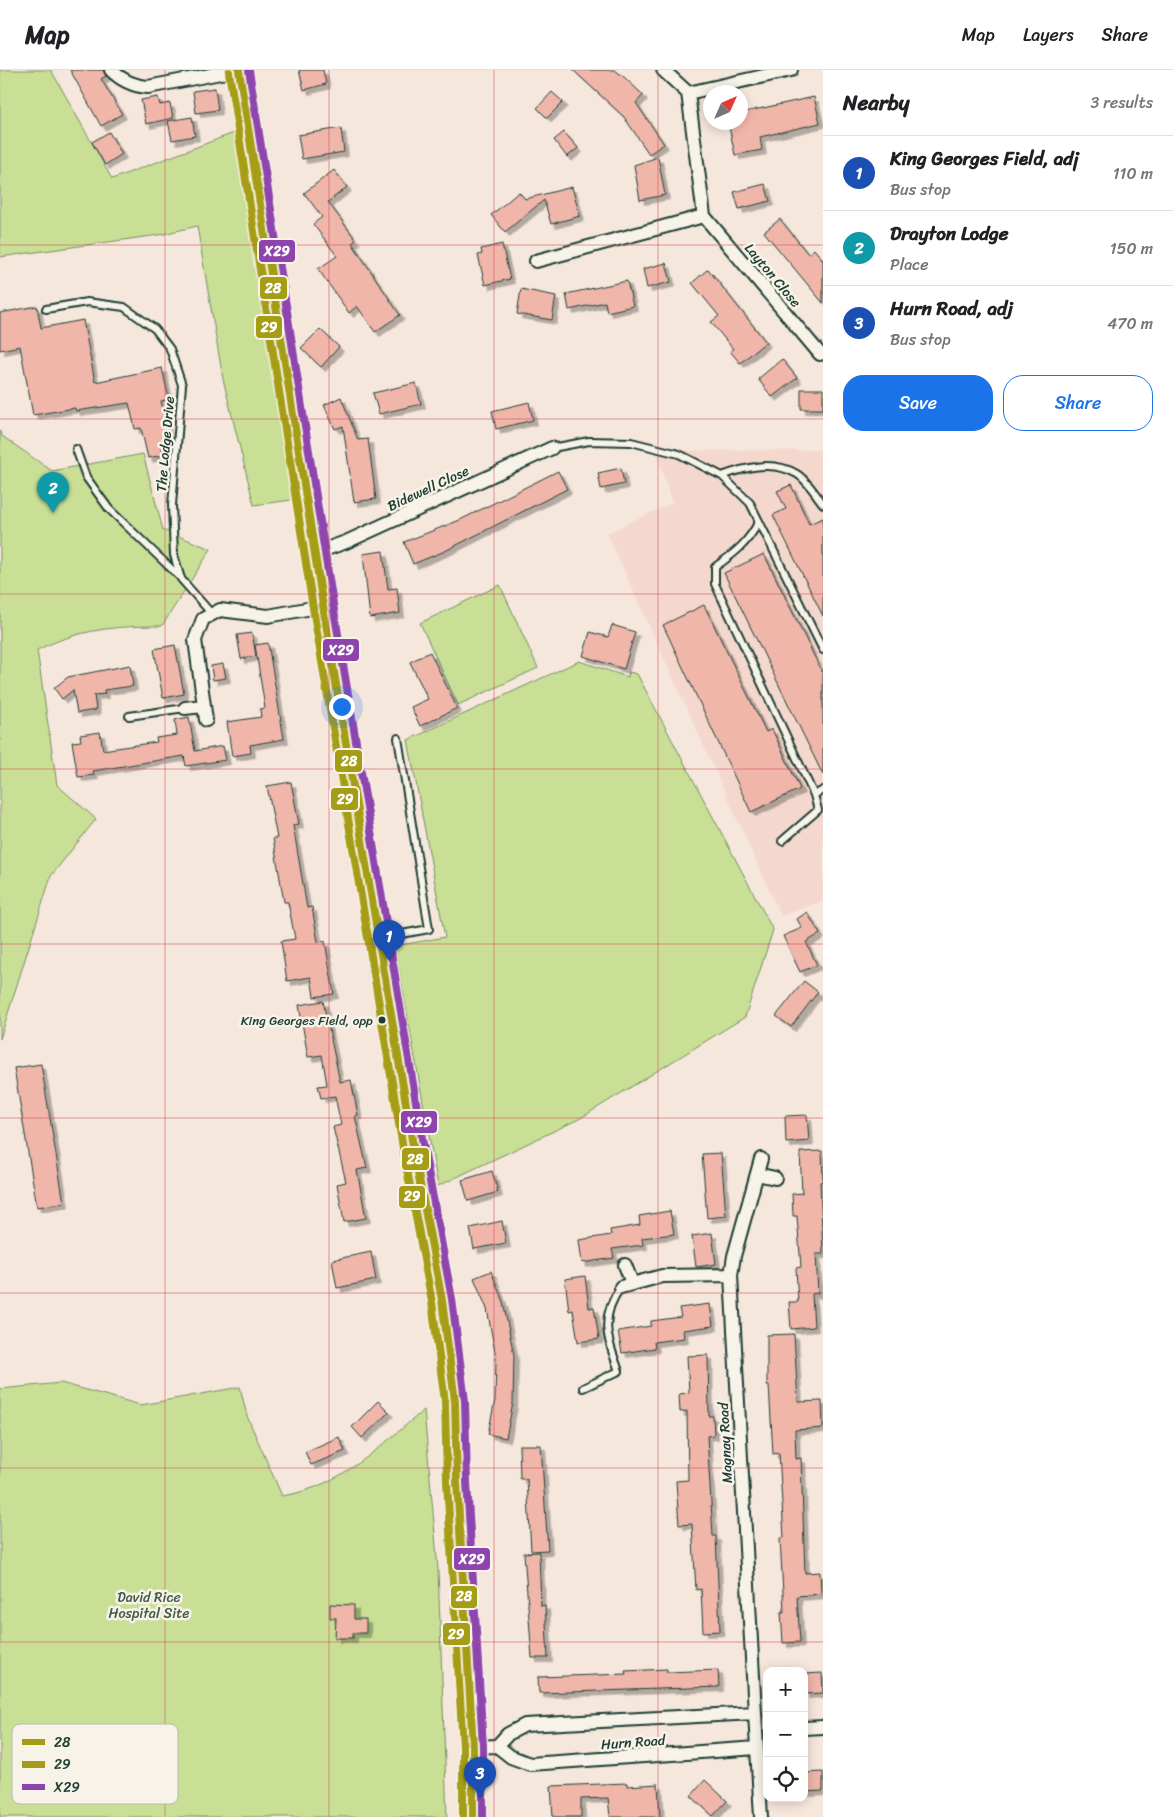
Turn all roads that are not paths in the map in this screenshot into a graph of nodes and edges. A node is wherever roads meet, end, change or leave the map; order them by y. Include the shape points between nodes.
1 (111, 70) edge
2 (238, 70) edge
3 (663, 70) edge
4 (791, 70) edge
5 (688, 93) junction
6 (704, 216) junction
7 (536, 261) dead end
8 (46, 309) dead end
9 (820, 354) dead end
10 (552, 448) joint
11 (76, 449) dead end
12 (722, 476) junction
13 (823, 504) edge
14 (759, 522) junction
15 (315, 553) junction
16 (181, 579) junction
17 (324, 606) junction
18 (211, 613) junction
19 (823, 650) edge
20 (204, 706) junction
21 (185, 708) joint
22 (129, 716) dead end
23 (206, 720) dead end
24 (398, 738) dead end
25 (823, 790) edge
26 (814, 795) junction
27 (782, 840) dead end
28 (379, 938) junction
29 (761, 1158) dead end
30 (756, 1174) junction
31 (775, 1178) dead end
32 (625, 1266) dead end
33 (731, 1275) junction
34 (626, 1285) junction
35 (582, 1388) dead end
36 (755, 1713) junction
37 (823, 1727) edge
38 (808, 1728) edge
39 (762, 1730) edge
40 (497, 1746) junction
41 (473, 1747) junction
42 (757, 1748) junction
43 (473, 1817) edge
44 (761, 1817) edge

1 - 2 street via 128,82 148,87
2 - 15 main road
3 - 5 street
4 - 5 street
5 - 6 street
6 - 7 street
6 - 9 street, Layton Close
8 - 16 lane, The Lodge Drive via 87,302 124,307 155,329 170,349 182,385 172,505 174,554
10 - 12 lane via 589,441 631,442 679,454
10 - 15 street, Bidewell Close
11 - 16 lane via 86,477 109,509
12 - 13 lane via 748,466 776,467 798,475
12 - 14 lane via 750,503
14 - 19 lane
14 - 26 lane via 740,549 715,567 715,584
15 - 17 main road
16 - 18 lane, The Lodge Drive
17 - 18 street via 268,616 233,610
17 - 28 main road
18 - 20 street via 203,619 194,640
20 - 21 street
20 - 23 street
21 - 22 lane
24 - 28 lane via 429,930
25 - 26 lane
26 - 27 lane via 818,810
28 - 41 main road via 442,1300 455,1401
29 - 30 street, Magnay Road
30 - 31 street
30 - 33 street, Magnay Road
32 - 34 street
33 - 34 street via 662,1276
33 - 36 street, Magnay Road
34 - 35 lane via 607,1313 606,1328 619,1371
36 - 39 street
36 - 40 street, Hurn Road via 525,1725 508,1734
37 - 38 street
39 - 42 street
40 - 41 street
40 - 42 street, Hurn Road via 511,1757 530,1764
41 - 43 main road
42 - 44 street

